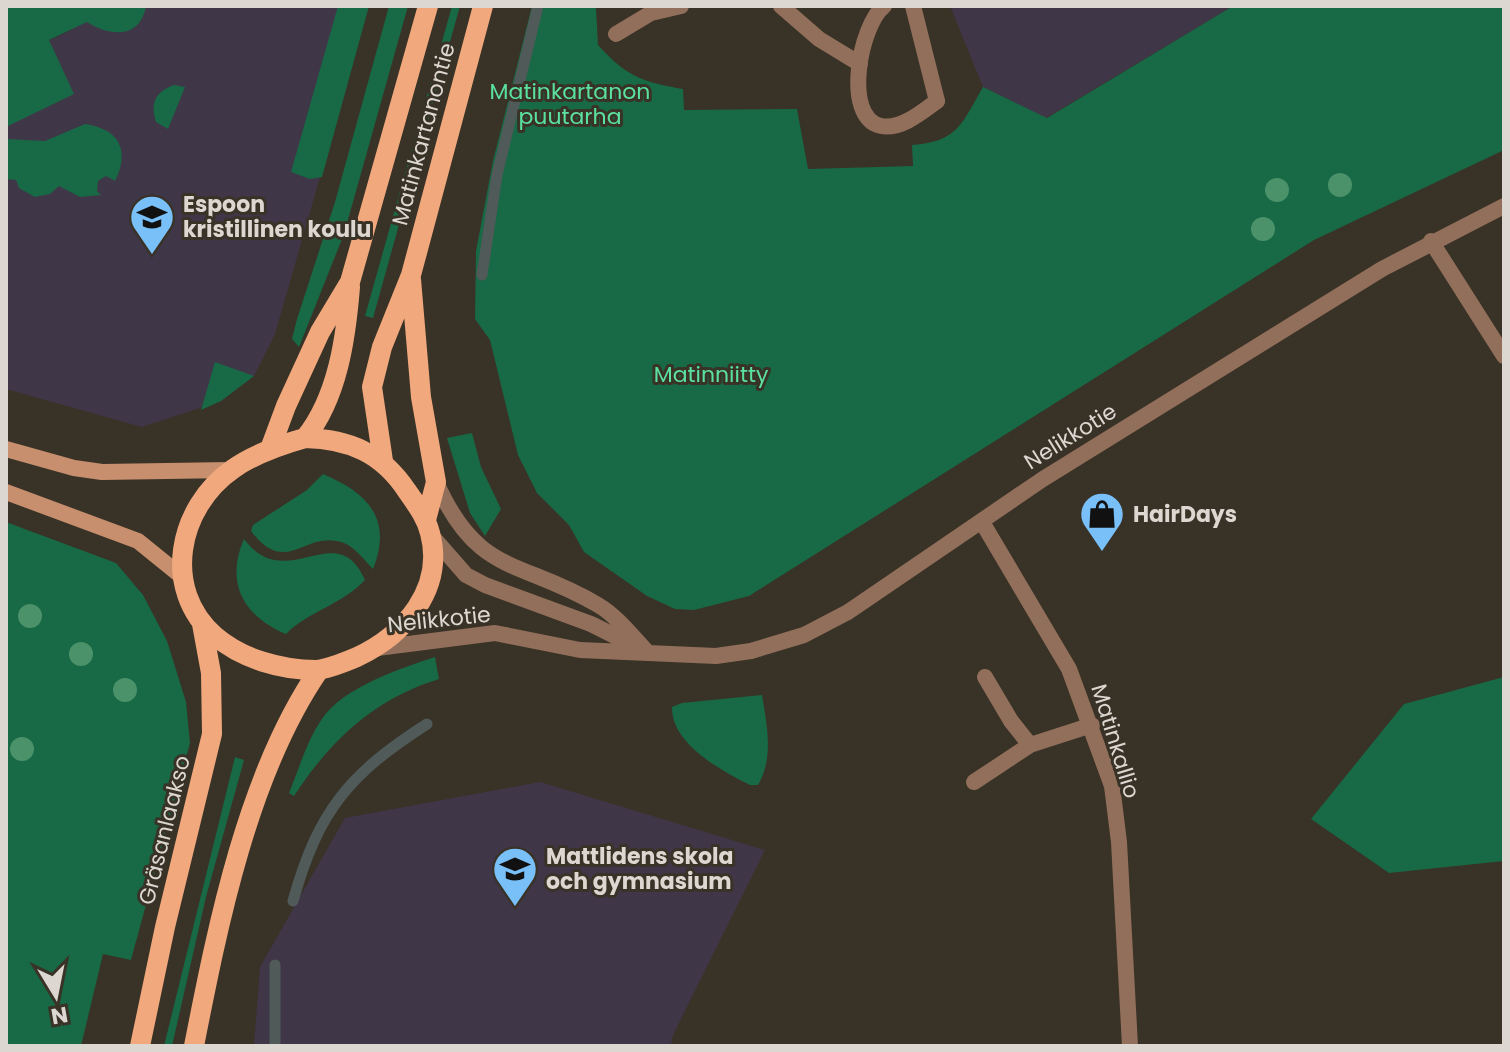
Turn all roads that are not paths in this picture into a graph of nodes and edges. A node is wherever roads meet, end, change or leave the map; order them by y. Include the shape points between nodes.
1 (428, 6) edge
2 (483, 6) edge
3 (681, 6) edge
4 (781, 6) edge
5 (884, 6) edge
6 (913, 6) edge
7 (616, 34) dead end
8 (860, 64) junction
9 (1504, 206) edge
10 (1431, 241) junction
11 (411, 275) junction
12 (350, 282) junction
13 (1504, 356) edge
14 (305, 438) junction
15 (6, 449) edge
16 (270, 449) junction
17 (383, 461) junction
18 (231, 470) junction
19 (436, 482) junction
20 (6, 492) edge
21 (982, 522) junction
22 (429, 528) junction
23 (180, 575) junction
24 (202, 624) junction
25 (376, 648) junction
26 (648, 653) junction
27 (319, 670) junction
28 (985, 677) dead end
29 (1092, 725) junction
30 (1030, 745) junction
31 (974, 782) dead end
32 (140, 1046) edge
33 (194, 1046) edge
34 (1130, 1046) edge

1 - 12 main road, Matinkartanontie
2 - 11 main road, Matinkartanontie
3 - 7 street via 651,13
4 - 8 street via 819,39
5 - 8 street via 874,14 862,41
6 - 8 street via 937,101 910,121 884,127 871,122 861,107
9 - 10 street, Nelikkotie
10 - 13 street
10 - 21 street, Nelikkotie via 1043,479
11 - 17 main road, Matinkartanontie via 372,387
11 - 19 main road, Matinkartanontie via 421,397
12 - 14 main road, Matinkartanontie via 346,338 322,413
12 - 16 main road, Matinkartanontie via 320,332
14 - 16 main road
14 - 17 main road via 335,439
15 - 18 main road via 102,472
16 - 18 main road
17 - 22 main road
18 - 23 main road via 202,500
19 - 22 main road, Matinkartanontie
19 - 26 street via 458,526 481,549 602,607
20 - 23 main road via 138,541
21 - 26 street, Nelikkotie via 848,612 804,635 716,656
21 - 29 street, Matinkallio via 1069,669
22 - 25 main road via 431,579 403,626
22 - 26 street, Nelikkotie via 466,575 591,624
23 - 24 main road
24 - 27 main road via 256,660
24 - 32 main road, Gräsanlaakso via 211,673 212,734
25 - 26 street, Nelikkotie via 495,633 580,650
25 - 27 main road
27 - 33 main road via 295,706 252,819 219,922
28 - 30 street
29 - 30 street
29 - 34 street, Matinkallio via 1112,786 1119,842
30 - 31 street

